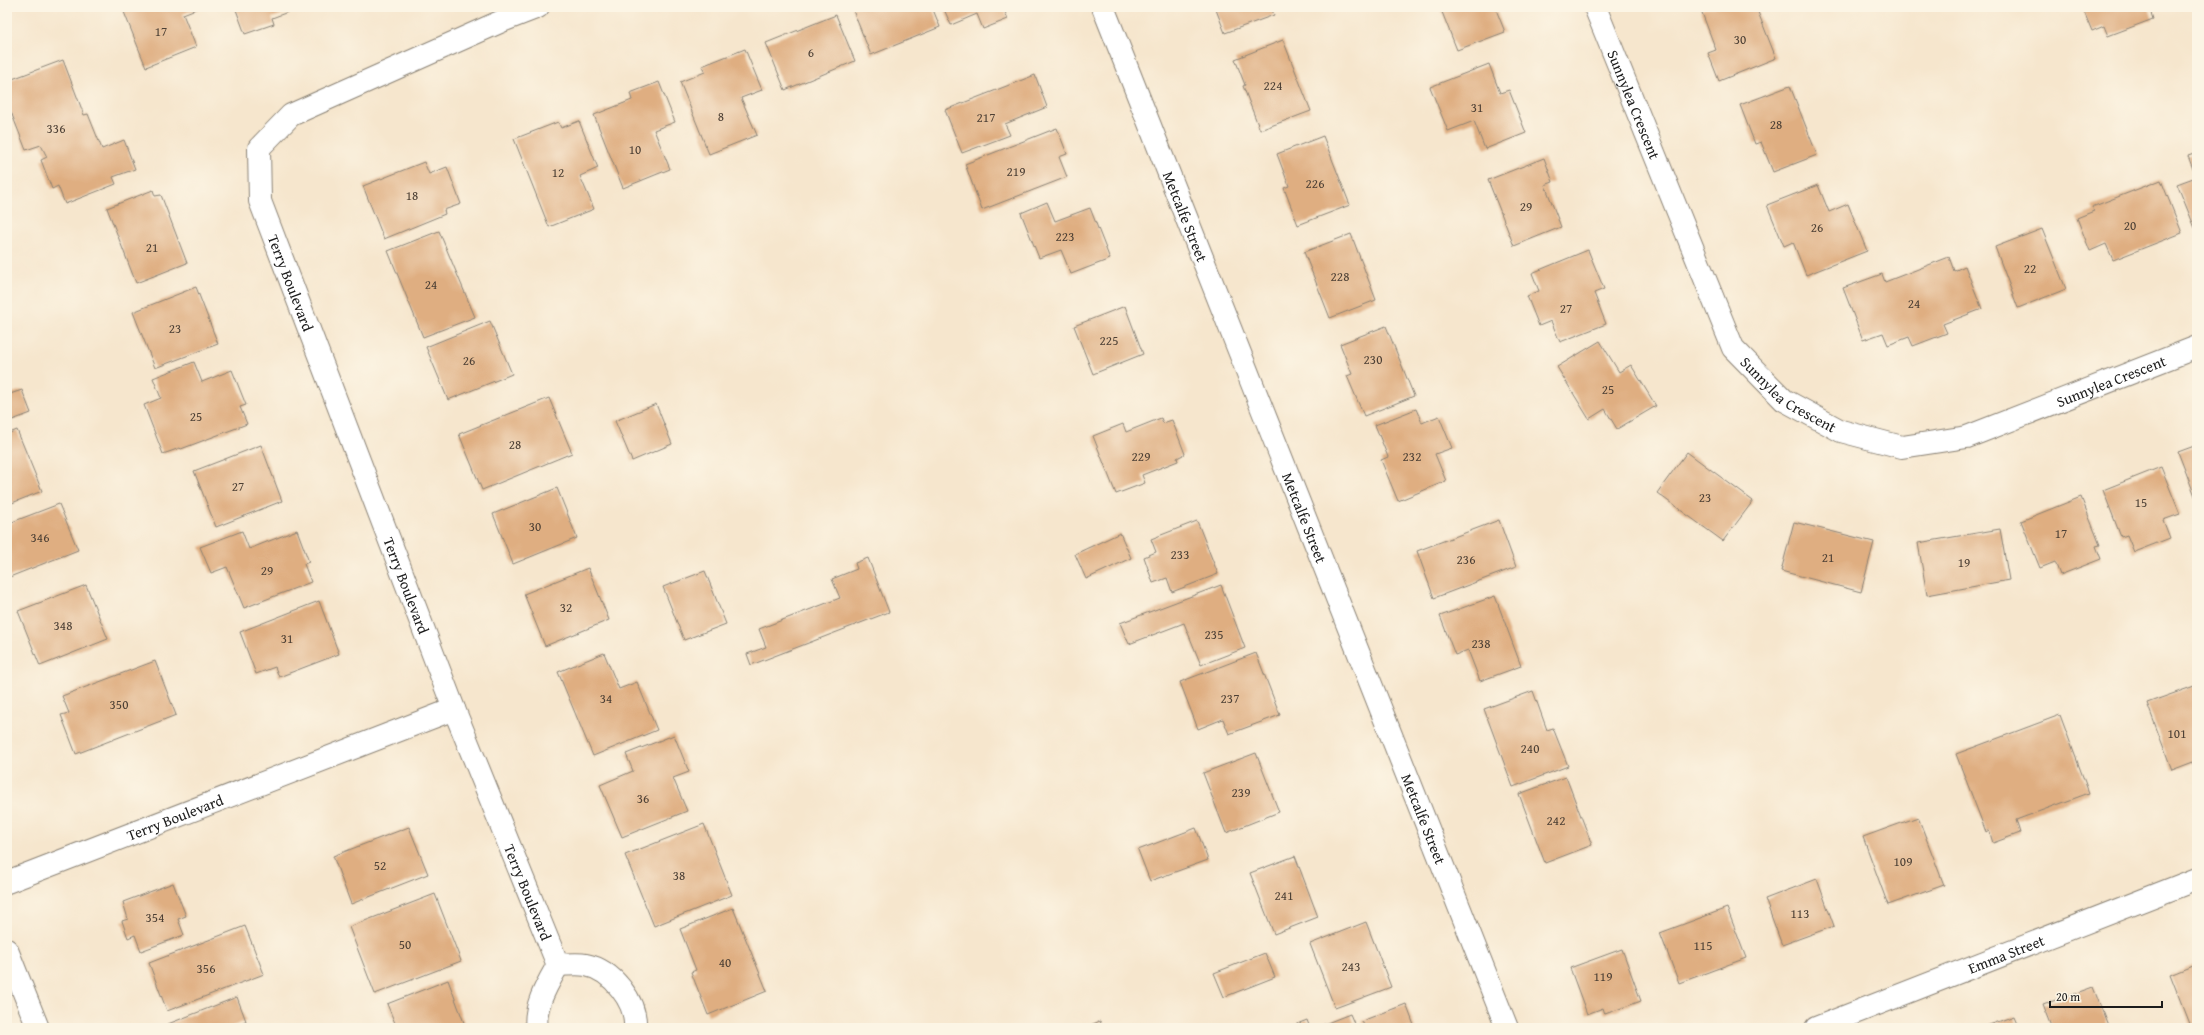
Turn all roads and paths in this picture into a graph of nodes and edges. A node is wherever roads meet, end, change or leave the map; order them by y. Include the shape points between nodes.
1 (538, 7) edge
2 (1103, 7) edge
3 (1595, 7) edge
4 (499, 14) edge
5 (2197, 347) edge
6 (454, 709) junction
7 (2197, 879) edge
8 (7, 882) edge
9 (7, 950) edge
10 (558, 965) junction
11 (38, 1028) edge
12 (537, 1028) edge
13 (635, 1028) edge
14 (1507, 1028) edge
15 (1816, 1028) edge

1 - 4 street, Terry Boulevard
2 - 14 street, Metcalfe Street
3 - 5 street, Sunnylea Crescent via 1733,348 1784,400 1841,431 1902,447 1967,438
4 - 6 street, Terry Boulevard via 291,115 259,148 260,201
6 - 8 street, Terry Boulevard
6 - 10 street, Terry Boulevard
7 - 15 street, Emma Street
9 - 11 street
10 - 12 street via 544,991 536,1021
10 - 13 street via 586,965 609,976 627,995 636,1020

